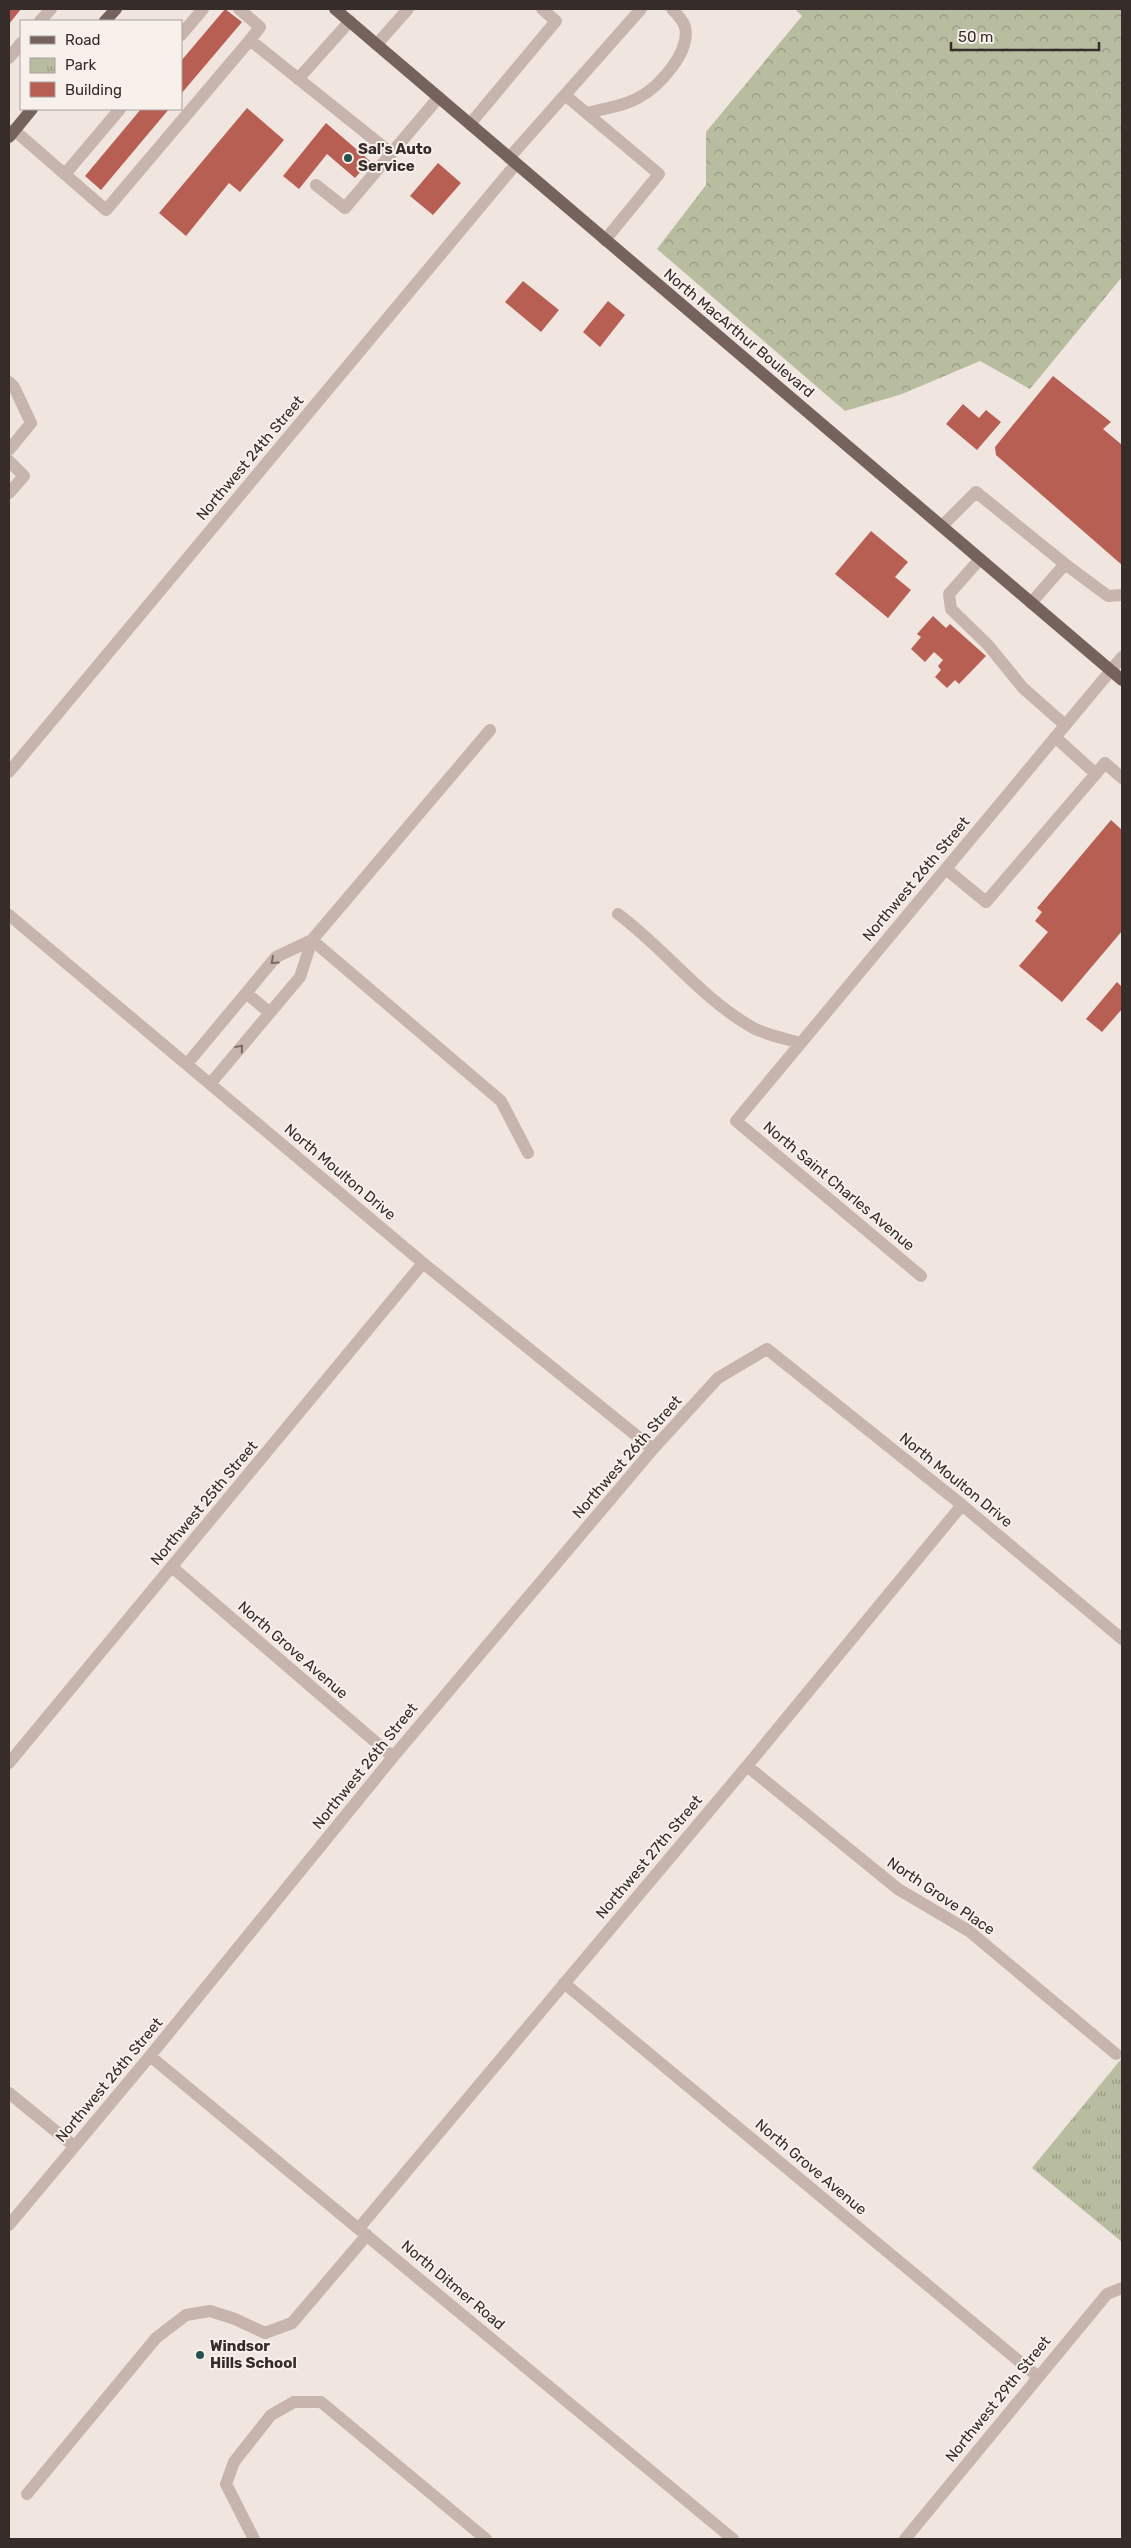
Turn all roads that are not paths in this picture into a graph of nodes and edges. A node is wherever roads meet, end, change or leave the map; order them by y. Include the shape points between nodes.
1 (50, 9) edge
2 (116, 9) edge
3 (204, 9) edge
4 (239, 9) edge
5 (335, 9) edge
6 (408, 9) edge
7 (542, 9) edge
8 (641, 9) edge
9 (672, 9) edge
10 (41, 20) edge
11 (106, 20) edge
12 (350, 21) junction
13 (182, 34) edge
14 (250, 40) junction
15 (20, 44) edge
16 (377, 44) junction
17 (9, 58) edge
18 (298, 79) junction
19 (565, 95) junction
20 (439, 97) junction
21 (31, 110) edge
22 (119, 110) edge
23 (586, 113) junction
24 (470, 124) junction
25 (12, 133) edge
26 (391, 154) junction
27 (513, 161) junction
28 (65, 174) junction
29 (316, 185) dead end
30 (605, 240) junction
31 (9, 382) edge
32 (9, 450) edge
33 (9, 461) edge
34 (9, 492) edge
35 (942, 526) junction
36 (980, 559) junction
37 (1066, 564) junction
38 (1122, 595) edge
39 (1031, 603) junction
40 (1122, 658) edge
41 (1111, 670) junction
42 (1122, 680) edge
43 (1065, 725) junction
44 (490, 730) dead end
45 (1055, 737) junction
46 (9, 772) edge
47 (1096, 774) junction
48 (1122, 778) edge
49 (946, 869) junction
50 (618, 914) dead end
51 (9, 915) edge
52 (312, 940) junction
53 (246, 993) junction
54 (269, 1012) junction
55 (800, 1043) junction
56 (187, 1064) junction
57 (210, 1084) junction
58 (736, 1121) joint
59 (528, 1153) dead end
60 (423, 1263) junction
61 (921, 1276) dead end
62 (766, 1350) joint
63 (654, 1449) junction
64 (962, 1505) junction
65 (172, 1567) junction
66 (1122, 1639) edge
67 (392, 1757) junction
68 (9, 1763) edge
69 (747, 1766) junction
70 (564, 1983) junction
71 (1116, 2054) dead end
72 (150, 2056) junction
73 (9, 2093) edge
74 (74, 2146) junction
75 (9, 2225) edge
76 (363, 2231) junction
77 (1122, 2288) edge
78 (1038, 2376) junction
79 (27, 2494) dead end
80 (254, 2539) edge
81 (486, 2539) edge
82 (733, 2539) edge
83 (906, 2539) edge

1 - 10 street
2 - 11 main road
3 - 13 street
4 - 14 street via 260,27
5 - 12 main road, North MacArthur Boulevard
6 - 16 street
7 - 24 street via 556,21
8 - 19 street, Northwest 24th Street
9 - 23 street via 682,20 686,36 678,58 662,80 638,98
12 - 16 main road, North MacArthur Boulevard
12 - 18 street
14 - 18 street
14 - 28 street via 106,210
15 - 17 street
16 - 20 main road, North MacArthur Boulevard
18 - 26 street
19 - 23 street
19 - 27 street, Northwest 24th Street
20 - 24 main road, North MacArthur Boulevard
20 - 26 street
21 - 25 main road
22 - 28 street
23 - 30 street via 659,174
24 - 27 main road, North MacArthur Boulevard
25 - 28 street
26 - 29 street via 345,208
27 - 30 main road, North MacArthur Boulevard
27 - 46 street, Northwest 24th Street
30 - 35 main road, North MacArthur Boulevard
31 - 32 street via 31,423
33 - 34 street via 24,476
35 - 36 main road, North MacArthur Boulevard
35 - 37 street via 976,492
36 - 39 main road, North MacArthur Boulevard
36 - 43 street via 949,594 952,608 988,645 1022,688
37 - 38 street via 1108,596
37 - 39 street
39 - 41 main road, North MacArthur Boulevard
40 - 41 street, Northwest 26th Street
41 - 42 main road, North MacArthur Boulevard
41 - 43 street, Northwest 26th Street
43 - 45 street, Northwest 26th Street
44 - 52 street
45 - 47 street
45 - 49 street, Northwest 26th Street
47 - 48 street via 1105,763
47 - 49 street via 986,902
49 - 55 street, Northwest 26th Street
50 - 55 street via 641,931 727,1011 751,1027
51 - 56 street, North Moulton Drive
52 -> 53 street via 276,957
52 - 54 street via 300,977
52 - 59 street via 501,1102
53 - 54 street
53 - 56 street
57 -> 54 street
55 - 58 street, Northwest 26th Street
56 - 57 street, North Moulton Drive
57 - 60 street, North Moulton Drive
58 - 61 street, North Saint Charles Avenue
60 - 63 street, North Moulton Drive
60 - 65 street, Northwest 25th Street
62 - 63 street, Northwest 26th Street via 718,1378
62 - 64 street, North Moulton Drive
63 - 67 street, Northwest 26th Street
64 - 66 street, North Moulton Drive
64 - 69 street, Northwest 27th Street
65 - 67 street, North Grove Avenue
65 - 68 street, Northwest 25th Street
67 - 72 street, Northwest 26th Street
69 - 70 street, Northwest 27th Street
69 - 71 street, North Grove Place via 898,1890 969,1931
70 - 76 street, Northwest 27th Street
70 - 78 street, North Grove Avenue
72 - 74 street, Northwest 26th Street
72 - 76 street, North Ditmer Road
73 - 74 street
74 - 75 street, Northwest 26th Street
76 - 79 street, Northwest 27th Street via 292,2323 265,2333 210,2312 186,2315 156,2338
76 - 82 street, North Ditmer Road
77 - 78 street, Northwest 29th Street via 1107,2294
78 - 83 street, Northwest 29th Street
80 - 81 street via 226,2484 234,2462 272,2415 294,2402 321,2402

